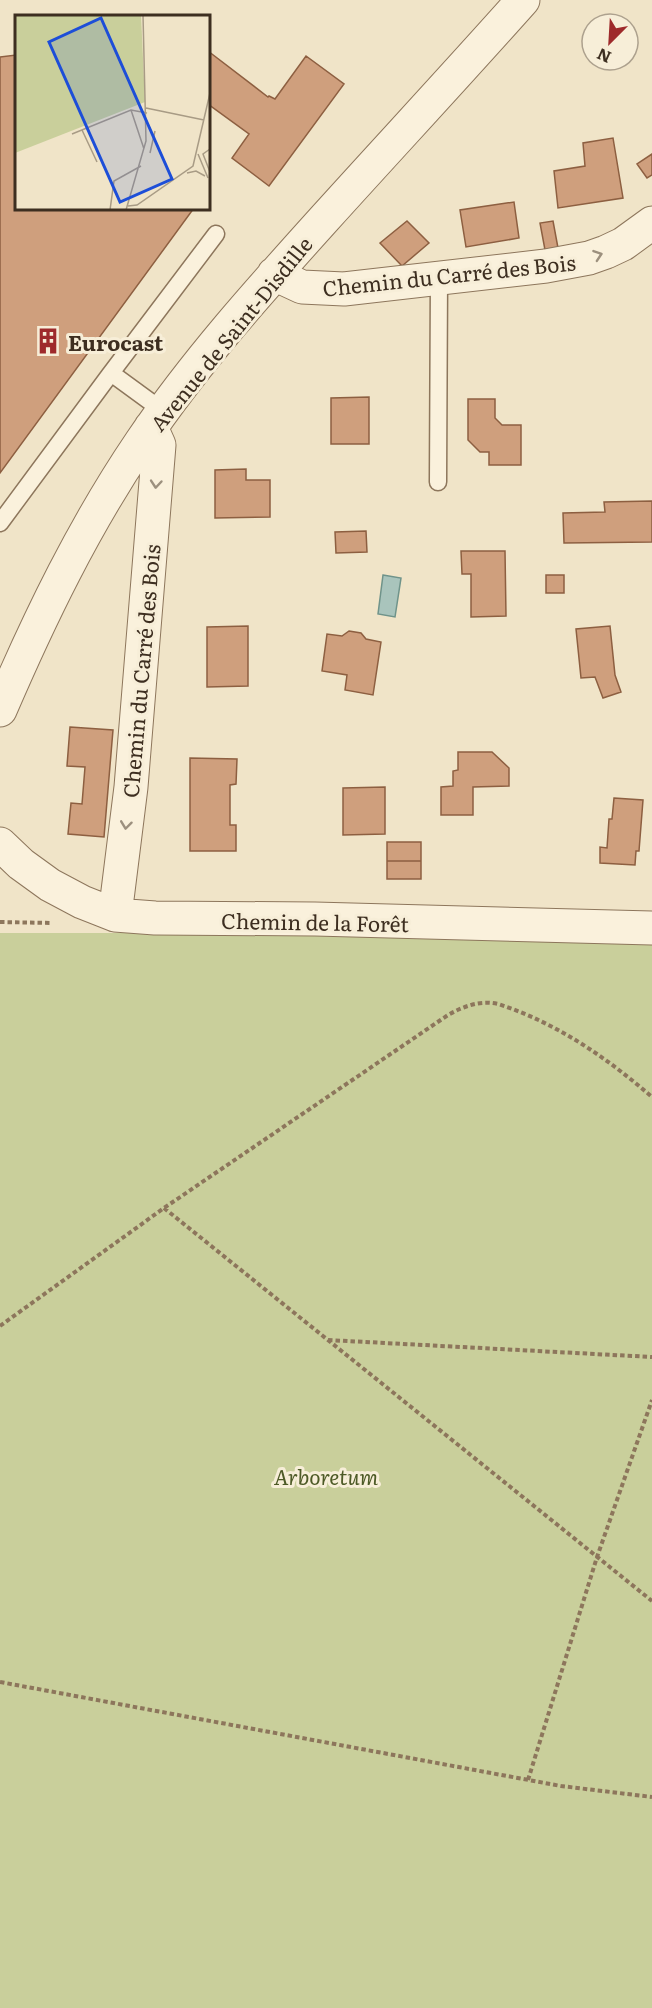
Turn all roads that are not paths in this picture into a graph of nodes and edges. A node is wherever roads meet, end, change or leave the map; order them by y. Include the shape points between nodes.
1 (523, 0) edge
2 (652, 223) edge
3 (216, 234) dead end
4 (274, 274) junction
5 (439, 278) junction
6 (111, 373) junction
7 (157, 419) junction
8 (438, 482) dead end
9 (0, 523) edge
10 (0, 710) edge
11 (0, 844) edge
12 (115, 915) junction
13 (652, 928) edge

1 - 4 street, Avenue de Saint-Disdille
5 -> 2 street, Chemin du Carré des Bois via 589,258 623,244
3 - 6 lane
4 - 5 street, Chemin du Carré des Bois via 302,287 331,289
4 - 7 street, Avenue de Saint-Disdille
5 - 8 lane
6 - 7 lane
6 - 9 lane
7 - 10 street, Avenue de Saint-Disdille via 95,515 37,626
7 -> 12 street, Chemin du Carré des Bois via 159,445 131,787
11 - 12 street, Chemin de la Forêt via 50,885
12 - 13 street, Chemin de la Forêt

